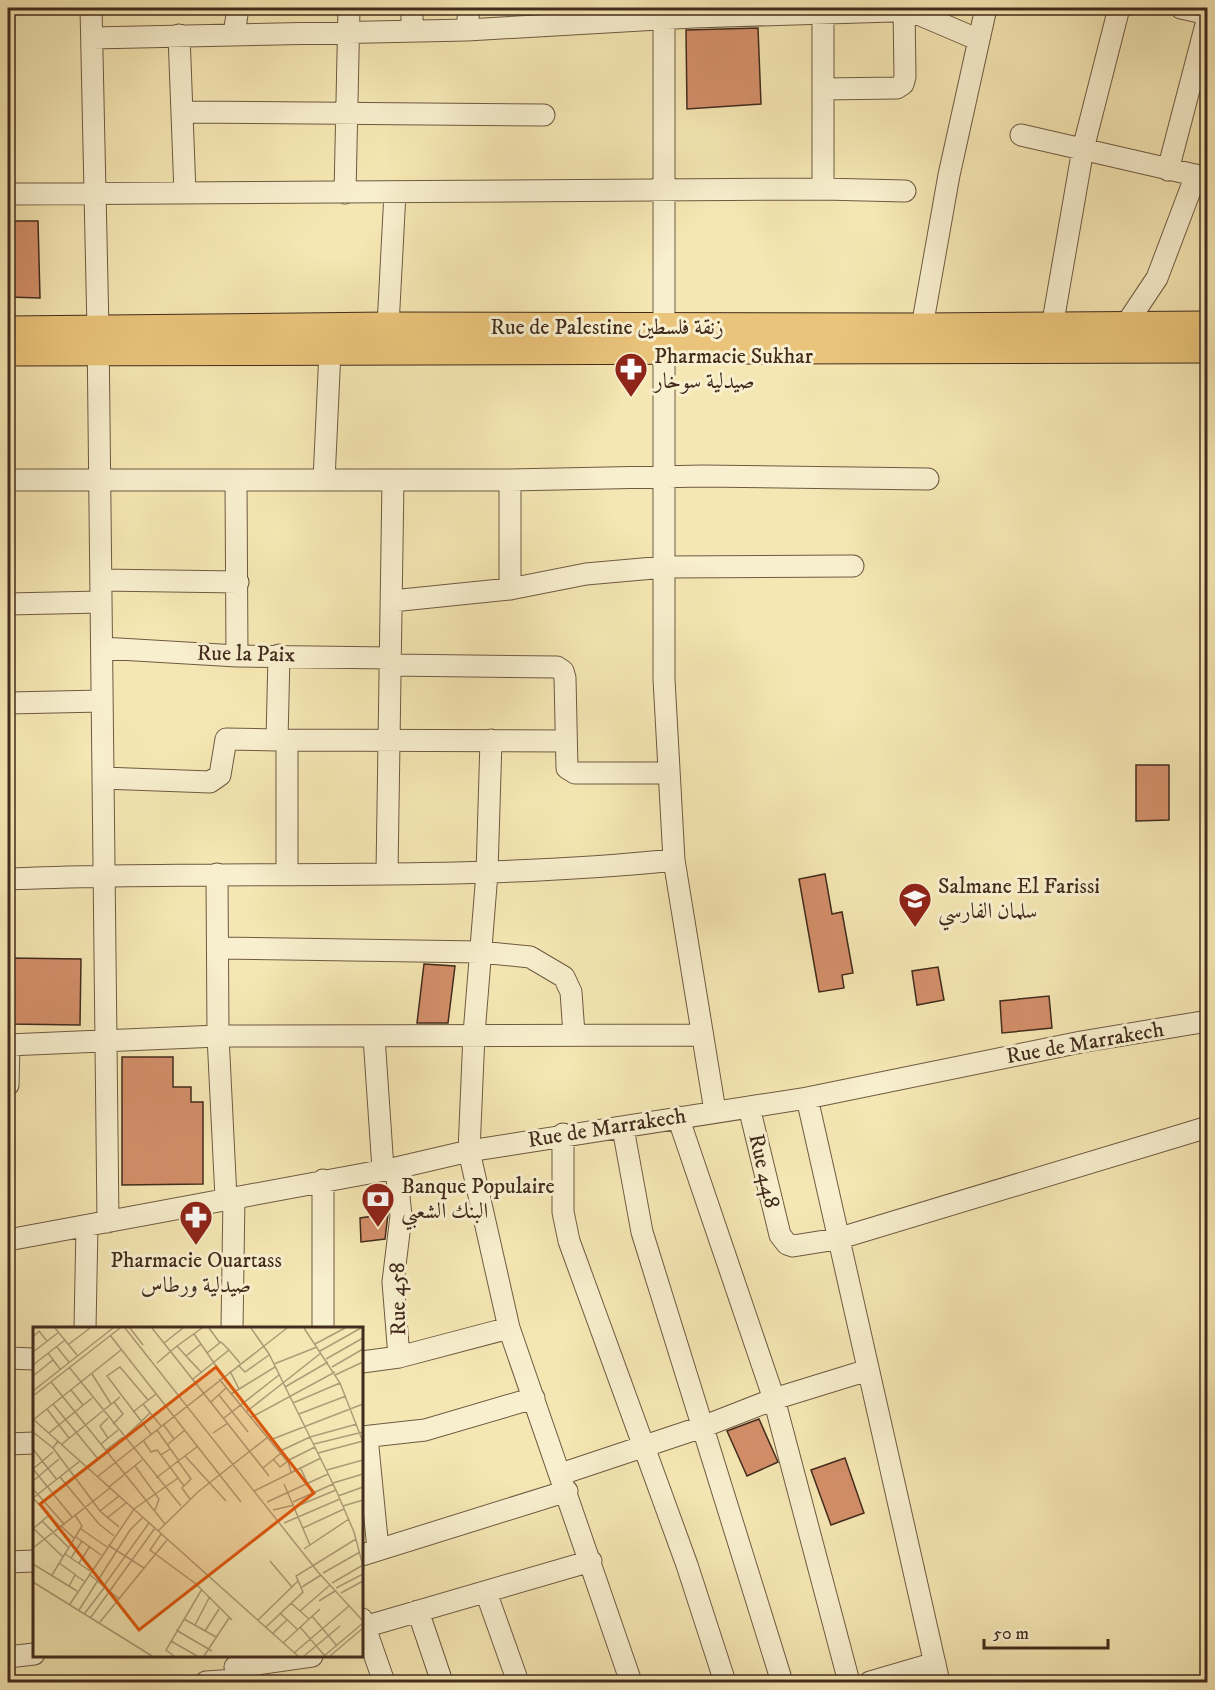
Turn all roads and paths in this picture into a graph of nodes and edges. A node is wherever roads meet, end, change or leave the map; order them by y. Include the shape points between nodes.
1 (91, 8) edge
2 (238, 8) edge
3 (349, 8) edge
4 (412, 8) edge
5 (470, 8) edge
6 (904, 8) edge
7 (986, 8) edge
8 (1119, 8) edge
9 (1180, 8) edge
10 (812, 11) edge
11 (694, 12) edge
12 (1208, 16) edge
13 (664, 19) junction
14 (467, 30) junction
15 (412, 31) junction
16 (348, 33) junction
17 (234, 34) junction
18 (179, 35) junction
19 (92, 38) junction
20 (979, 40) junction
21 (823, 88) junction
22 (182, 112) junction
23 (347, 113) junction
24 (544, 115) dead end
25 (1021, 135) dead end
26 (1083, 149) junction
27 (1168, 170) junction
28 (1202, 177) edge
29 (823, 189) junction
30 (663, 191) junction
31 (905, 191) dead end
32 (395, 192) junction
33 (186, 193) junction
34 (345, 193) junction
35 (8, 194) edge
36 (95, 194) junction
37 (1208, 325) edge
38 (388, 326) junction
39 (1125, 326) junction
40 (1052, 327) junction
41 (8, 330) edge
42 (922, 338) junction
43 (665, 339) junction
44 (98, 340) junction
45 (1208, 349) edge
46 (330, 351) junction
47 (8, 352) edge
48 (665, 478) junction
49 (928, 479) dead end
50 (8, 480) edge
51 (100, 480) junction
52 (324, 480) junction
53 (393, 480) junction
54 (510, 480) junction
55 (236, 481) junction
56 (853, 566) dead end
57 (665, 567) junction
58 (101, 580) junction
59 (238, 582) junction
60 (510, 589) junction
61 (101, 602) junction
62 (392, 602) junction
63 (8, 604) edge
64 (102, 648) junction
65 (279, 655) junction
66 (237, 656) junction
67 (391, 661) junction
68 (102, 700) junction
69 (8, 703) edge
70 (282, 740) junction
71 (491, 740) junction
72 (388, 741) junction
73 (566, 741) junction
74 (669, 773) junction
75 (103, 778) junction
76 (674, 860) junction
77 (387, 873) junction
78 (487, 873) junction
79 (217, 874) junction
80 (287, 874) junction
81 (104, 876) junction
82 (8, 879) edge
83 (219, 948) junction
84 (480, 952) junction
85 (1208, 1021) edge
86 (474, 1034) junction
87 (573, 1034) junction
88 (702, 1035) junction
89 (218, 1036) junction
90 (374, 1037) junction
91 (106, 1041) junction
92 (8, 1045) edge
93 (8, 1085) edge
94 (807, 1098) junction
95 (749, 1107) junction
96 (715, 1111) junction
97 (678, 1118) junction
98 (1208, 1127) edge
99 (623, 1128) junction
100 (563, 1134) junction
101 (468, 1151) junction
102 (390, 1168) junction
103 (323, 1180) junction
104 (230, 1197) junction
105 (108, 1222) junction
106 (87, 1226) junction
107 (837, 1239) junction
108 (8, 1240) edge
109 (85, 1327) edge
110 (232, 1327) edge
111 (323, 1327) edge
112 (509, 1328) junction
113 (399, 1357) junction
114 (8, 1358) edge
115 (33, 1359) edge
116 (363, 1362) edge
117 (868, 1370) junction
118 (534, 1398) junction
119 (774, 1399) junction
120 (705, 1426) junction
121 (364, 1437) edge
122 (8, 1443) edge
123 (33, 1443) edge
124 (644, 1445) junction
125 (564, 1483) junction
126 (370, 1552) edge
127 (33, 1561) edge
128 (591, 1561) junction
129 (8, 1562) edge
130 (486, 1592) junction
131 (418, 1611) junction
132 (365, 1635) edge
133 (33, 1654) edge
134 (8, 1657) edge
135 (307, 1657) edge
136 (235, 1671) edge
137 (937, 1673) edge
138 (206, 1683) edge
139 (384, 1683) edge
140 (442, 1683) edge
141 (518, 1683) edge
142 (631, 1683) edge
143 (725, 1683) edge
144 (782, 1683) edge
145 (849, 1683) edge
146 (870, 1683) edge

1 - 19 street
2 - 17 street
3 - 16 street
4 - 15 street
5 - 14 street
6 - 10 street
6 - 20 street
6 - 21 street via 903,84 897,88
7 - 20 street
8 - 26 street
9 - 12 street
10 - 11 street
10 - 21 street
11 - 13 street
12 - 27 street
13 - 14 street
13 - 30 street
14 - 15 street
15 - 16 street
16 - 17 street
16 - 23 street
17 - 18 street
18 - 19 street
18 - 22 street
19 - 36 street
20 - 42 street via 949,175
21 - 29 street
22 - 23 street
22 - 33 street
23 - 24 street
23 - 34 street
25 - 26 street
26 - 27 street
26 - 40 street
27 - 28 street
28 - 39 street via 1157,278
29 - 30 street
29 - 31 street
30 - 32 street
30 - 43 street
32 - 34 street
32 - 38 street
33 - 34 street
33 - 36 street
35 - 36 street
36 - 44 street
37 - 39 main road, Rue de Palestine زنقة فلسطين
38 - 43 main road, Rue de Palestine زنقة فلسطين
38 - 44 main road, Rue de Palestine زنقة فلسطين
39 - 40 main road, Rue de Palestine زنقة فلسطين
40 - 42 main road, Rue de Palestine زنقة فلسطين
41 - 44 main road, Rue de Palestine زنقة فلسطين
42 - 43 main road, Rue de Palestine زنقة فلسطين
42 - 45 main road, Rue de Palestine زنقة فلسطين
43 - 46 main road, Rue de Palestine زنقة فلسطين
43 - 48 street
44 - 46 main road, Rue de Palestine زنقة فلسطين
44 - 47 main road, Rue de Palestine زنقة فلسطين
44 - 51 street
46 - 52 street
48 - 49 street
48 - 54 street
48 - 57 street
50 - 51 street
51 - 55 street
51 - 58 street
52 - 53 street
52 - 55 street
53 - 54 street
53 - 62 street
54 - 60 street
55 - 59 street
56 - 57 street
57 - 60 street via 586,574
57 - 74 street via 664,679
58 - 59 street
58 - 61 street
59 - 66 street
60 - 62 street
61 - 63 street
61 - 64 street
62 - 67 street
64 - 66 street, Rue la Paix
64 - 68 street
65 - 66 street, Rue la Paix
65 - 67 street, Rue la Paix
65 - 70 street
67 - 72 street
67 - 73 street, Rue la Paix via 556,667 565,678
68 - 69 street
68 - 75 street
70 - 72 street
70 - 75 street via 226,739 220,775 210,782
70 - 80 street
71 - 72 street
71 - 73 street
71 - 78 street
72 - 77 street
73 - 74 street via 566,764 571,772
74 - 76 street
75 - 81 street
76 - 78 street
76 - 88 street
77 - 78 street
77 - 80 street
78 - 84 street
79 - 80 street
79 - 81 street
79 - 83 street
81 - 82 street
81 - 91 street
83 - 84 street
83 - 89 street
84 - 86 street
84 - 87 street via 530,957 564,977 571,992
85 - 94 street, Rue de Marrakech via 1081,1042
86 - 87 street
86 - 90 street
86 - 101 street
87 - 88 street
88 - 96 street
89 - 90 street
89 - 91 street
89 - 104 street
90 - 102 street, Rue 458
91 - 92 street
91 - 105 street
92 - 93 street
94 - 95 street, Rue de Marrakech
94 - 107 street
95 - 96 street, Rue de Marrakech
95 - 107 street, Rue 448 via 780,1235 793,1246
96 - 97 street, Rue de Marrakech
97 - 99 street, Rue de Marrakech
97 - 119 street
98 - 107 street
99 - 100 street, Rue de Marrakech
99 - 120 street via 642,1232
100 - 101 street, Rue de Marrakech
100 - 124 street via 563,1212 569,1241
101 - 102 street, Rue de Marrakech
101 - 112 street
102 - 103 street, Rue de Marrakech
102 - 113 street, Rue 458 via 401,1216 393,1282
103 - 104 street, Rue de Marrakech
103 - 111 street
104 - 105 street, Rue de Marrakech
104 - 110 street
105 - 106 street, Rue de Marrakech
106 - 108 street, Rue de Marrakech
106 - 109 street
107 - 117 street
112 - 113 street
112 - 118 street
113 - 116 street
114 - 115 street
117 - 119 street
117 - 137 street
118 - 121 street via 425,1430
118 - 125 street
119 - 120 street
119 - 145 street
120 - 124 street
120 - 144 street
121 - 126 street
122 - 123 street
124 - 125 street
124 - 143 street
125 - 126 street
125 - 128 street
127 - 129 street
128 - 130 street
128 - 142 street
130 - 131 street
130 - 141 street
131 - 132 street
131 - 140 street
132 - 139 street
133 - 134 street
135 - 136 street
136 - 138 street
137 - 146 street

